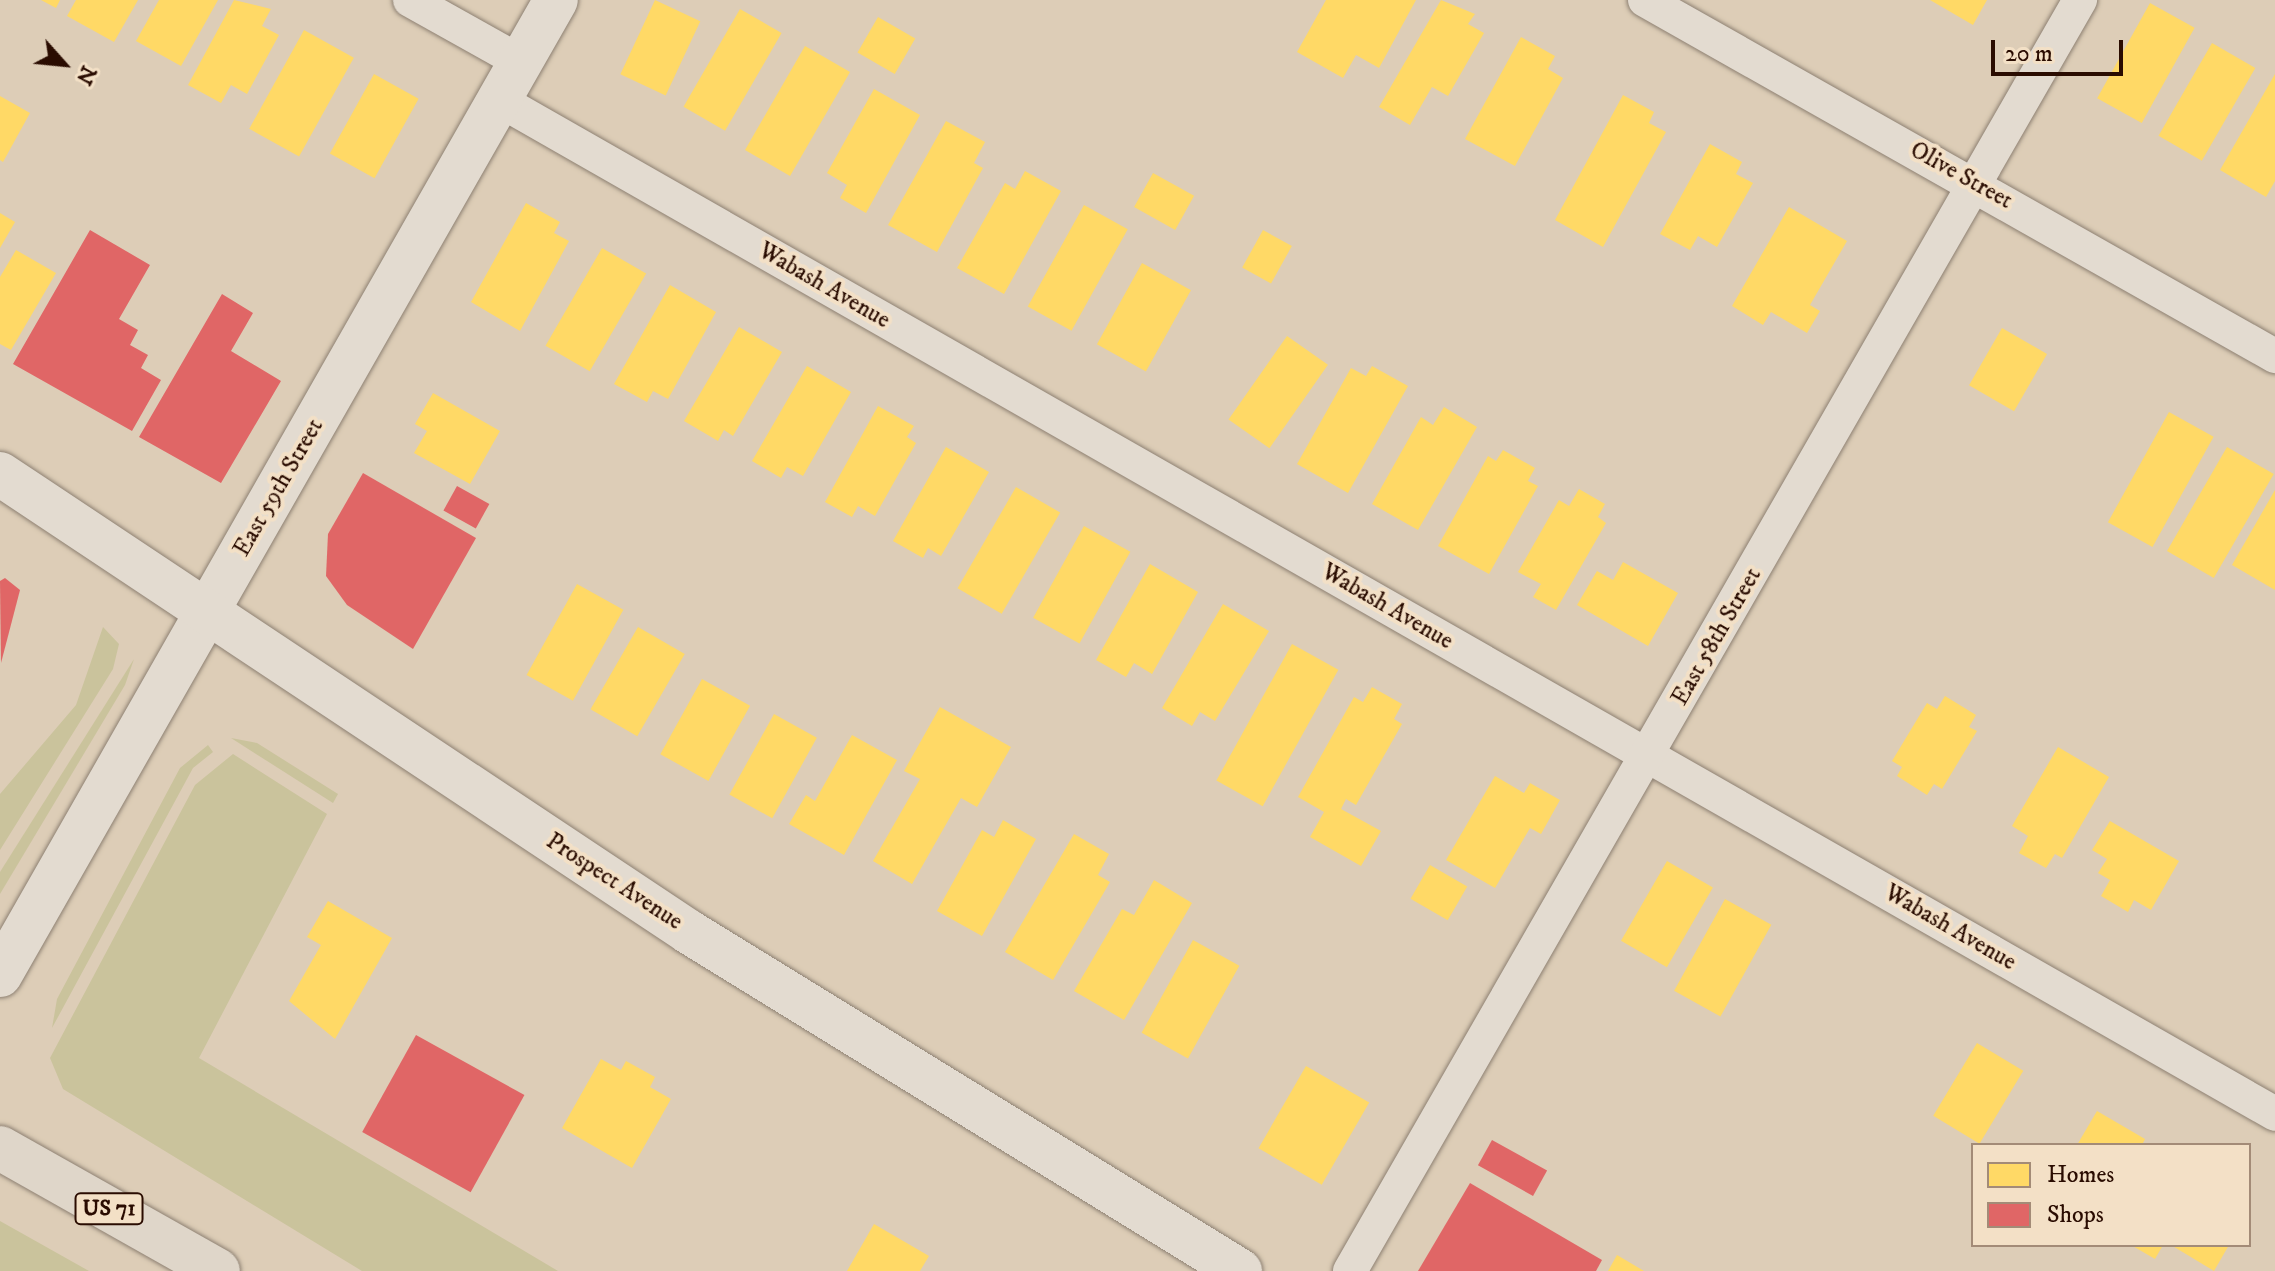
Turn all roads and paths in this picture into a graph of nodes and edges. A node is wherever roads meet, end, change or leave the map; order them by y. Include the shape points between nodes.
1 (410, 0) edge
2 (556, 0) edge
3 (1645, 0) edge
4 (2080, 0) edge
5 (521, 62) junction
6 (499, 100) junction
7 (1977, 185) junction
8 (2275, 356) edge
9 (0, 474) edge
10 (206, 615) junction
11 (1649, 756) junction
12 (0, 975) edge
13 (2275, 1114) edge
14 (0, 1148) edge
15 (218, 1271) edge
16 (1240, 1271) edge
17 (1350, 1271) edge

1 - 5 street
2 - 5 main road, East 59th Street
3 - 7 street, Olive Street
4 - 7 street, East 58th Street
5 - 6 main road, East 59th Street
6 - 10 main road, East 59th Street
6 - 11 street, Wabash Avenue
7 - 8 street, Olive Street
7 - 11 street, East 58th Street
9 - 10 main road, Prospect Avenue
10 - 12 main road, East 59th Street
10 - 16 main road, Prospect Avenue via 689,932
11 - 13 street, Wabash Avenue
11 - 17 street, East 58th Street
14 - 15 highway, US 71

